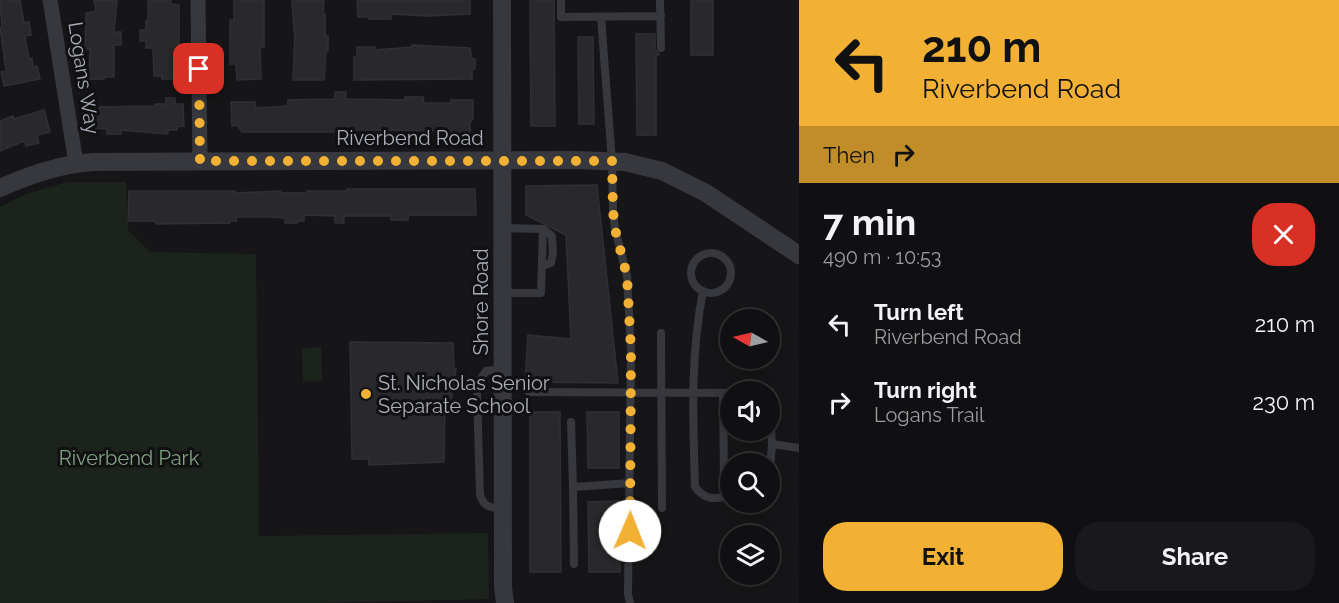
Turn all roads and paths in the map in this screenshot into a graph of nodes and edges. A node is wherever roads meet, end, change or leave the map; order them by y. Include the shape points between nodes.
1 (50, 0) edge
2 (198, 0) edge
3 (502, 0) edge
4 (561, 0) edge
5 (660, 0) edge
6 (660, 16) junction
7 (601, 17) junction
8 (661, 48) dead end
9 (503, 160) junction
10 (200, 161) junction
11 (612, 161) junction
12 (76, 163) junction
13 (0, 188) edge
14 (503, 228) junction
15 (799, 255) edge
16 (702, 291) junction
17 (503, 293) junction
18 (662, 333) dead end
19 (503, 369) junction
20 (631, 392) junction
21 (529, 393) dead end
22 (662, 393) junction
23 (692, 393) junction
24 (720, 393) edge
25 (571, 422) dead end
26 (772, 441) edge
27 (772, 444) junction
28 (799, 448) edge
29 (771, 453) edge
30 (630, 483) junction
31 (573, 487) junction
32 (720, 497) edge
33 (503, 508) junction
34 (662, 508) dead end
35 (574, 564) dead end
36 (505, 603) edge
37 (630, 603) edge

1 - 12 street, Logans Way
2 - 10 street
3 - 9 street, Shore Road
4 - 7 lane via 561,17
5 - 6 lane
6 - 7 lane
6 - 8 lane
7 - 11 lane
9 - 10 street, Riverbend Road
9 - 11 street, Riverbend Road
9 - 14 street, Shore Road
10 - 12 street, Riverbend Road
11 - 15 street, Riverbend Road via 662,171 706,194
11 - 20 lane via 615,229 627,276
12 - 13 street, Riverbend Road
14 - 17 street, Shore Road
14 - 17 lane via 543,229 541,293
16 - 16 lane via 721,291 730,281 731,268 718,254 699,258 692,269 693,282
16 - 23 lane via 695,330
17 - 19 street, Shore Road
18 - 22 lane
19 - 33 street, Shore Road
19 - 33 lane via 486,371 477,392 480,495 490,508
20 - 21 lane
20 - 22 lane
20 - 30 lane
22 - 23 lane
22 - 34 lane
23 - 24 lane
23 - 32 lane via 695,487 702,496
25 - 31 lane
26 - 27 lane
27 - 28 lane
27 - 29 lane
30 - 31 lane
30 - 37 lane
31 - 35 lane
33 - 36 street, Shore Road

